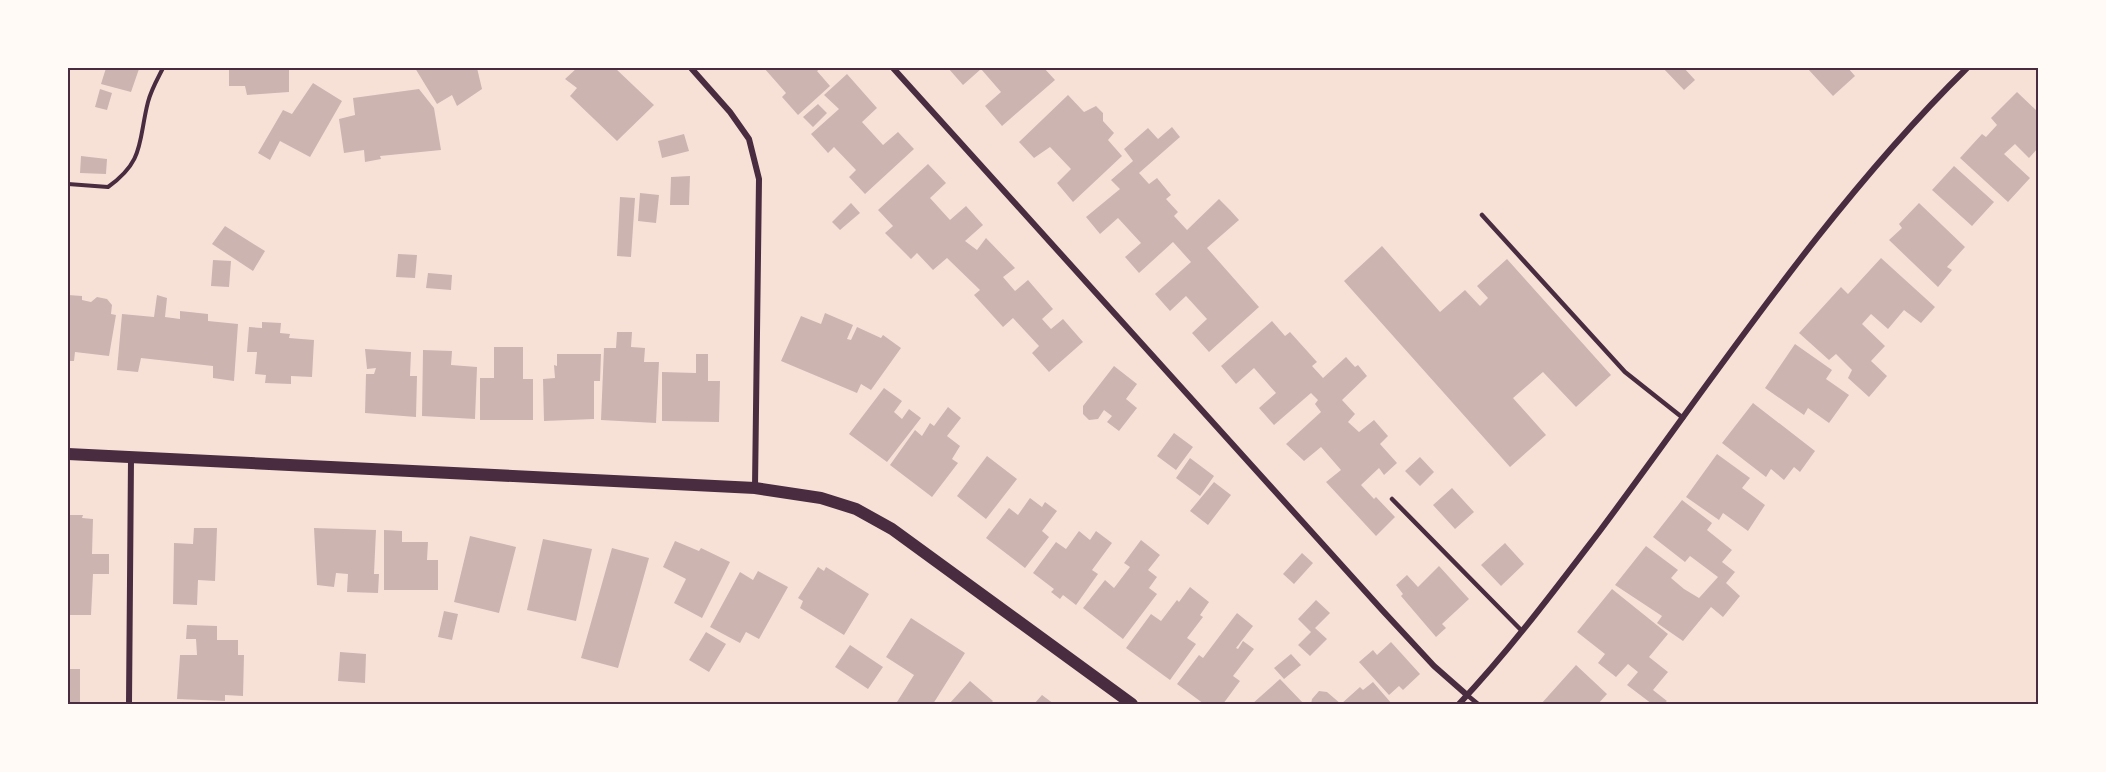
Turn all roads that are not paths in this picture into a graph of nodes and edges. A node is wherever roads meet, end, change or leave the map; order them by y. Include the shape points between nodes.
1 (691, 68) edge
2 (893, 68) edge
3 (1967, 68) edge
4 (1482, 215) dead end
5 (1683, 418) junction
6 (68, 454) edge
7 (131, 459) junction
8 (755, 488) junction
9 (1392, 499) dead end
10 (1521, 630) junction
11 (1467, 695) junction
12 (129, 705) edge
13 (1132, 705) edge
14 (1459, 705) edge
15 (1478, 705) edge

1 - 8 street via 750,139 759,179
2 - 11 street via 1383,611
3 - 5 street via 1857,188
4 - 5 lane via 1625,372
5 - 10 street
6 - 7 main road
7 - 8 main road
7 - 12 street
8 - 13 main road via 821,498 856,509 892,529
9 - 10 lane
10 - 11 street
11 - 14 street
11 - 15 lane

